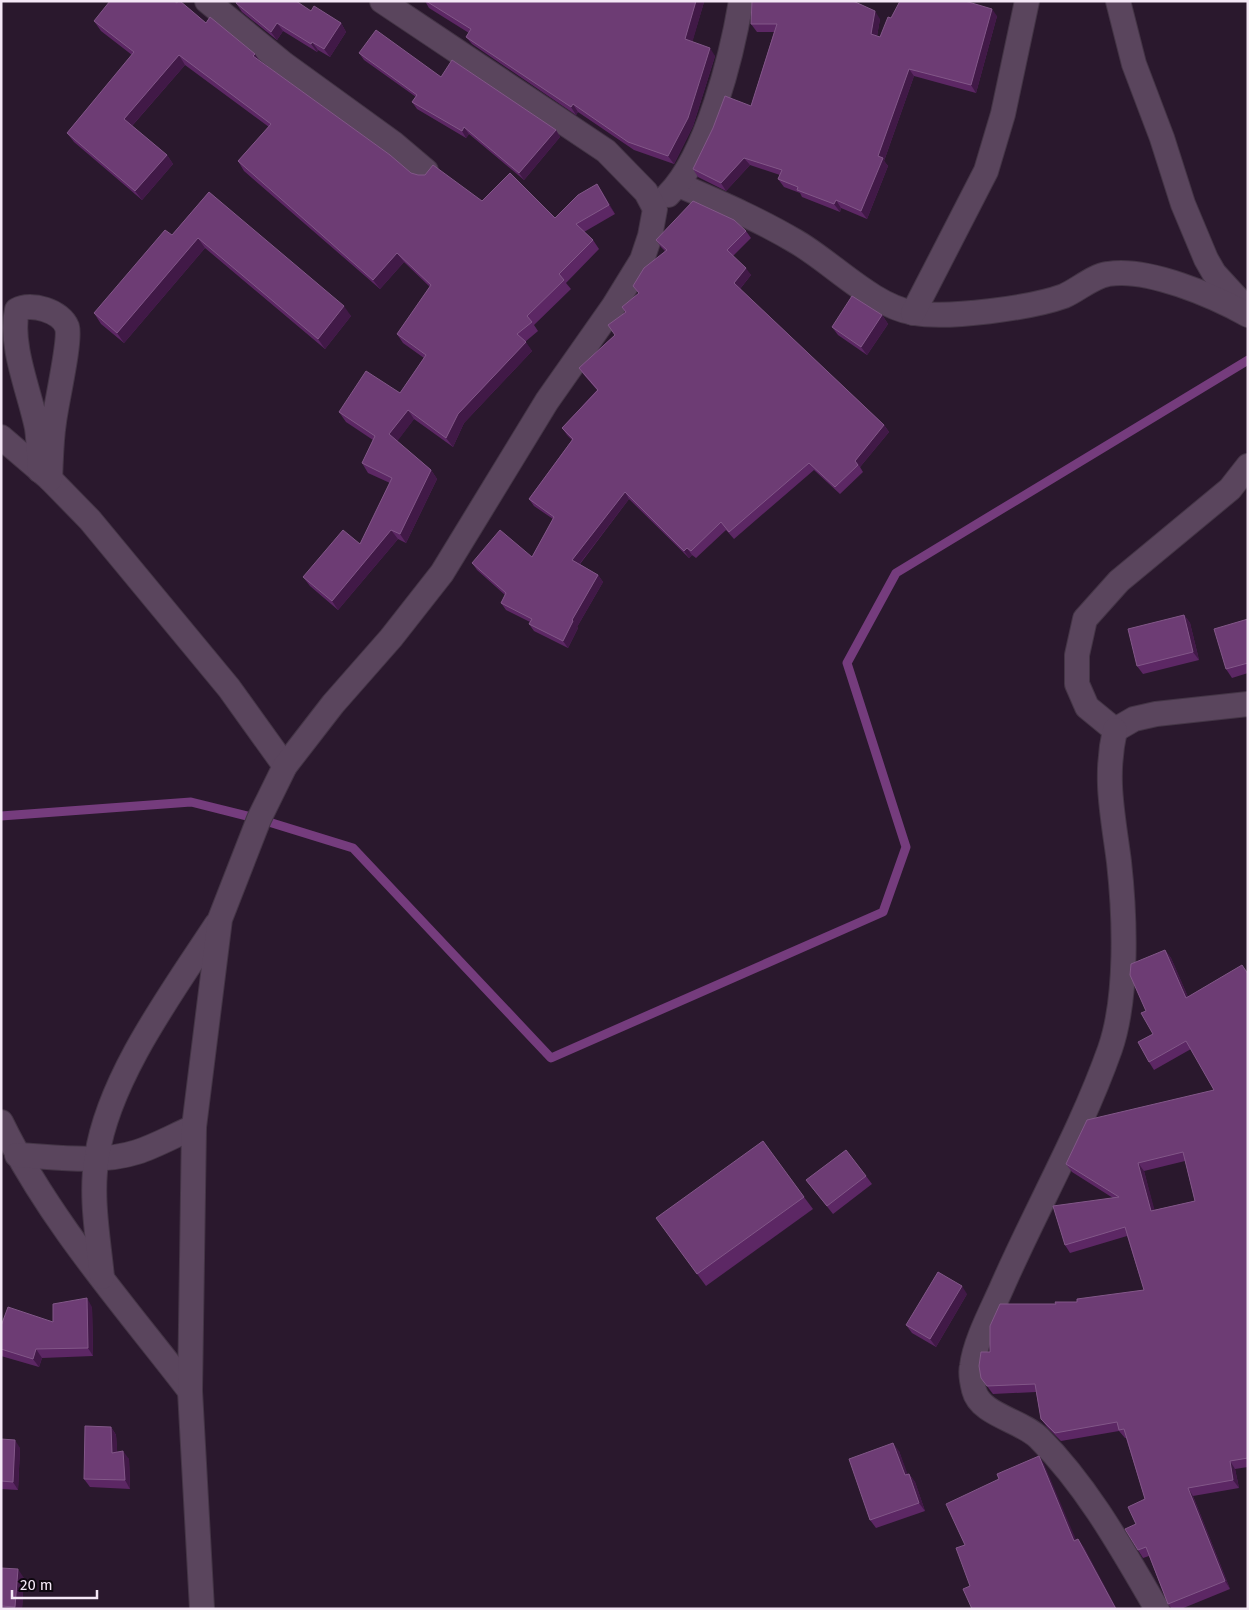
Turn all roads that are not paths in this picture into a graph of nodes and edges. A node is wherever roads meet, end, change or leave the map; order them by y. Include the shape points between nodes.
1 (207, 1) edge
2 (382, 1) edge
3 (741, 1) edge
4 (1027, 1) edge
5 (1118, 1) edge
6 (426, 170) edge
7 (679, 185) junction
8 (655, 209) junction
9 (1248, 310) edge
10 (913, 313) junction
11 (1248, 315) edge
12 (1, 437) edge
13 (1248, 466) edge
14 (45, 475) junction
15 (1248, 704) edge
16 (1116, 730) junction
17 (285, 766) junction
18 (220, 919) junction
19 (1, 1122) edge
20 (194, 1127) junction
21 (17, 1154) junction
22 (96, 1157) junction
23 (102, 1277) junction
24 (190, 1391) junction
25 (202, 1609) edge
26 (1157, 1609) edge

1 - 6 street via 284,64
2 - 8 street via 606,151 646,192
3 - 7 street via 718,96
4 - 10 street via 1003,114 986,172
5 - 9 street via 1134,64 1194,232 1214,273
7 - 8 street
7 - 10 street via 731,207 795,241 886,303
8 - 17 street via 642,260 548,402 442,573
10 - 11 street via 963,313 1041,304 1106,274 1122,273 1206,294
12 - 14 street
13 - 16 street via 1230,489 1119,580 1086,619 1077,656 1077,684 1087,707
14 - 14 street via 67,327 59,317 38,307 24,306 18,310 16,336
14 - 17 street via 90,520 189,638
15 - 16 street via 1156,714 1134,719
16 - 26 street via 1109,757 1109,789 1119,866 1123,960 1120,1011 1107,1056 988,1321 971,1374 974,1394 981,1405 1021,1424 1038,1437 1079,1484
17 - 18 street via 259,819
18 - 20 street
18 - 22 street via 140,1046 111,1106
19 - 21 street
20 - 22 street via 137,1152
20 - 24 street
21 - 22 street
21 - 23 street via 50,1207
22 - 23 street via 94,1198
23 - 24 street
24 - 25 street

